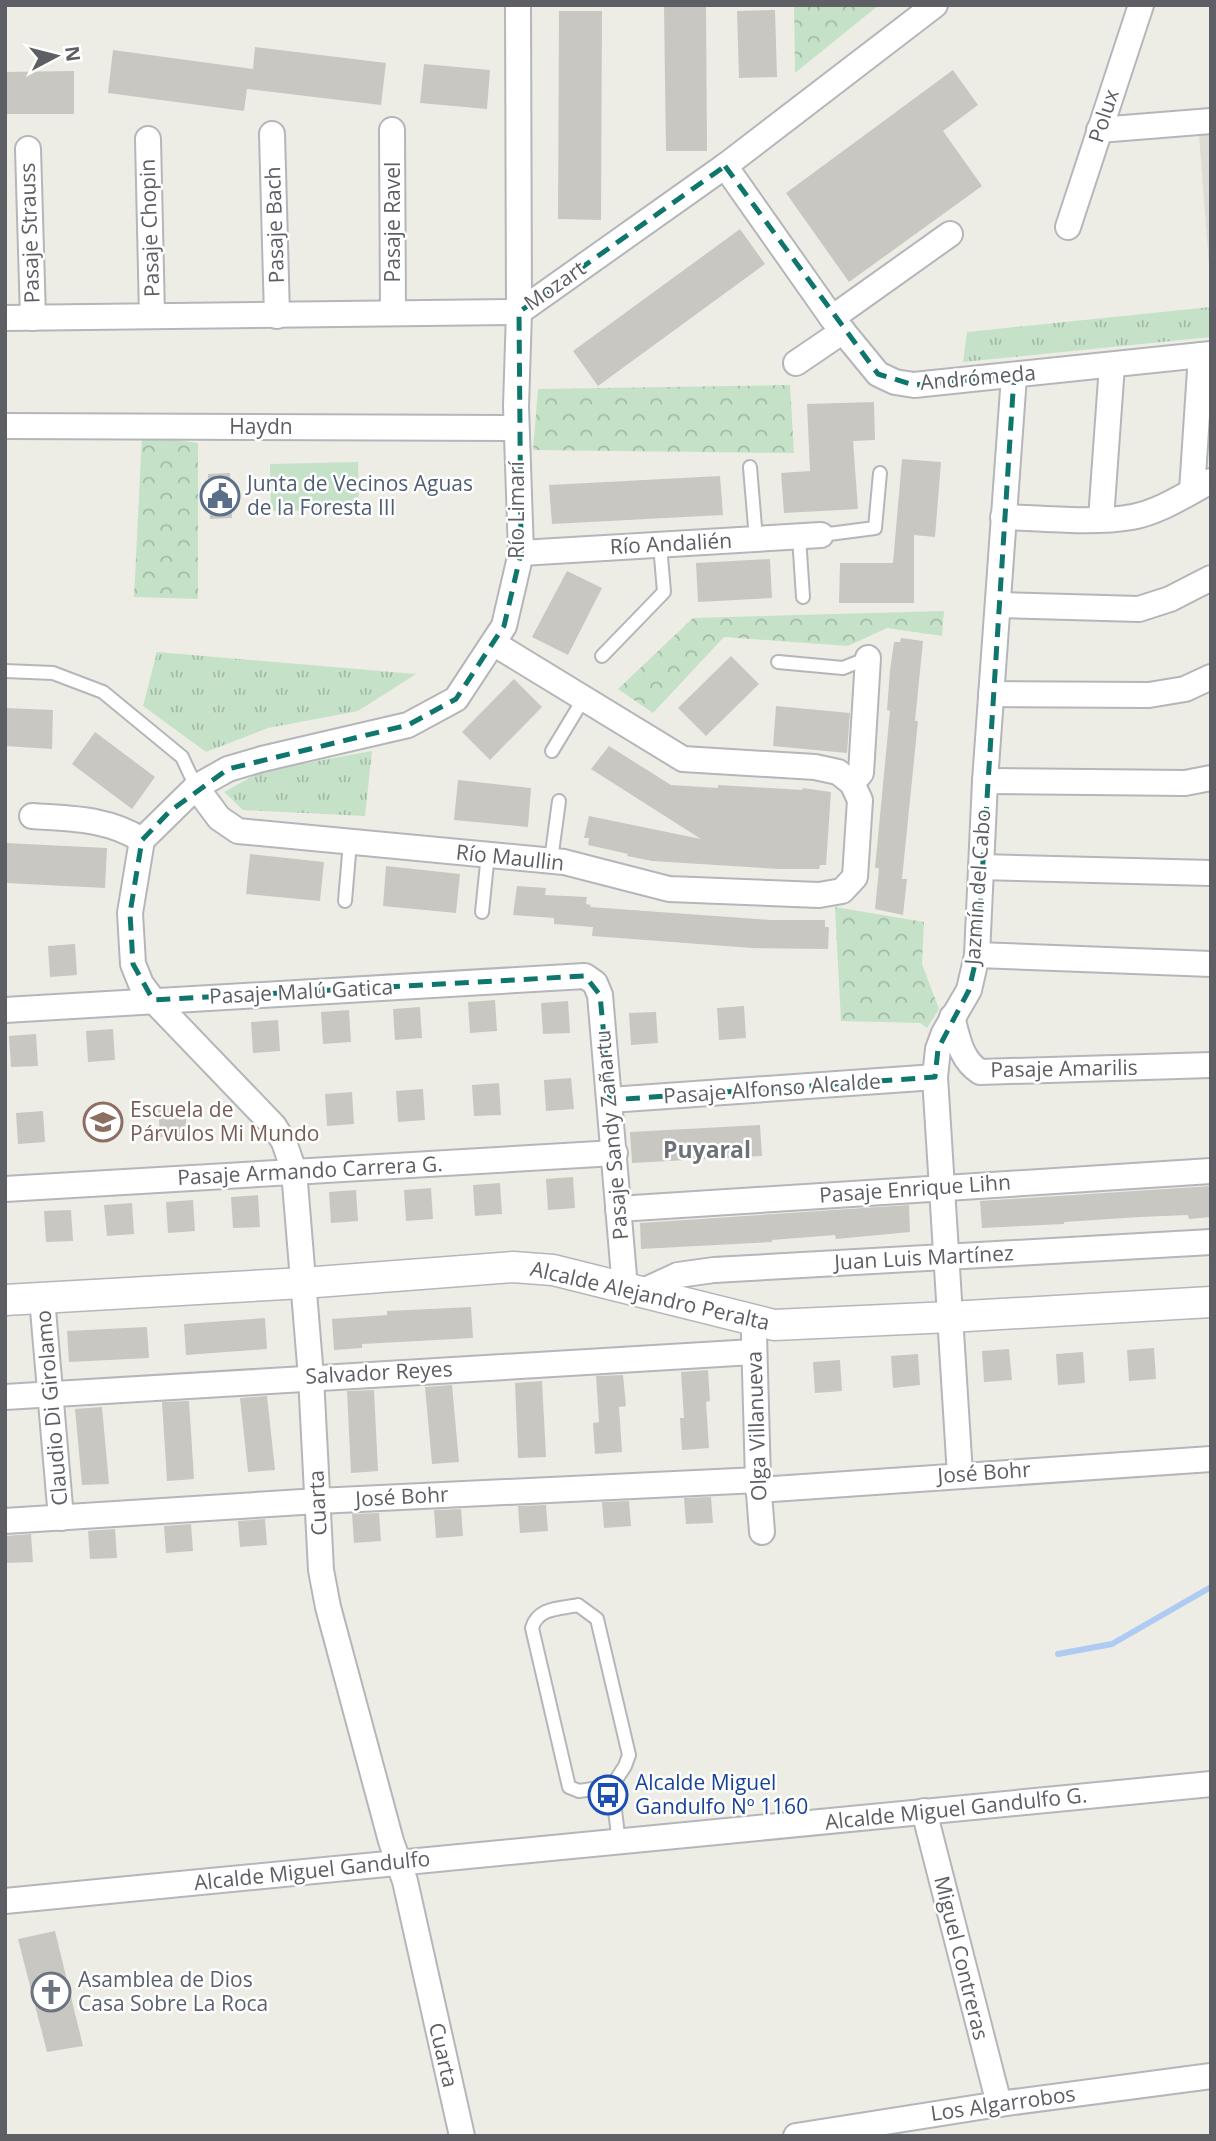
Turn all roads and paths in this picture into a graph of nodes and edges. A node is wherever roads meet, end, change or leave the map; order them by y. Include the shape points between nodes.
1 (518, 5) edge
2 (935, 5) edge
3 (1141, 5) edge
4 (906, 16) edge
5 (1211, 121) edge
6 (392, 130) dead end
7 (1099, 130) junction
8 (272, 134) dead end
9 (148, 139) dead end
10 (28, 149) dead end
11 (725, 166) junction
12 (1068, 227) dead end
13 (950, 234) dead end
14 (519, 312) junction
15 (393, 313) junction
16 (152, 316) junction
17 (277, 316) junction
18 (5, 318) edge
19 (33, 318) junction
20 (837, 325) junction
21 (1206, 355) edge
22 (796, 363) dead end
23 (1112, 365) junction
24 (1013, 376) junction
25 (5, 426) edge
26 (516, 428) junction
27 (750, 467) dead end
28 (880, 473) dead end
29 (1201, 486) edge
30 (1003, 517) junction
31 (1101, 519) junction
32 (810, 536) junction
33 (756, 539) junction
34 (660, 545) junction
35 (522, 553) junction
36 (1211, 578) edge
37 (803, 597) dead end
38 (998, 605) junction
39 (493, 643) junction
40 (602, 656) dead end
41 (868, 659) joint
42 (778, 662) dead end
43 (5, 671) edge
44 (1211, 677) edge
45 (991, 694) junction
46 (584, 698) junction
47 (552, 751) dead end
48 (1211, 778) edge
49 (985, 781) junction
50 (852, 783) junction
51 (197, 787) junction
52 (559, 802) dead end
53 (32, 816) dead end
54 (142, 840) junction
55 (350, 842) junction
56 (488, 855) junction
57 (551, 860) junction
58 (981, 867) junction
59 (1211, 873) edge
60 (345, 901) dead end
61 (482, 912) dead end
62 (977, 955) junction
63 (1211, 964) edge
64 (595, 983) joint
65 (153, 1000) junction
66 (5, 1010) edge
67 (952, 1017) junction
68 (1211, 1065) edge
69 (935, 1077) junction
70 (610, 1100) junction
71 (615, 1153) junction
72 (294, 1171) junction
73 (1211, 1171) edge
74 (941, 1187) junction
75 (5, 1189) edge
76 (618, 1209) junction
77 (1211, 1241) edge
78 (946, 1256) junction
79 (303, 1283) junction
80 (633, 1290) junction
81 (43, 1298) junction
82 (5, 1300) edge
83 (1211, 1302) edge
84 (950, 1317) junction
85 (755, 1321) junction
86 (753, 1352) junction
87 (310, 1377) junction
88 (50, 1394) junction
89 (5, 1397) edge
90 (1211, 1458) edge
91 (960, 1475) junction
92 (758, 1485) junction
93 (318, 1501) junction
94 (61, 1518) junction
95 (5, 1521) edge
96 (762, 1532) dead end
97 (1211, 1784) edge
98 (612, 1787) junction
99 (924, 1811) junction
100 (618, 1843) junction
101 (398, 1862) junction
102 (5, 1901) edge
103 (1211, 2076) edge
104 (999, 2104) junction
105 (462, 2136) edge
106 (796, 2136) edge

1 - 14 street, Río Limarí
2 - 4 street, Mozart
3 - 7 street, Polux
4 - 11 street, Mozart
5 - 7 street
6 - 15 street, Pasaje Ravel
7 - 12 street, Polux
8 - 17 street, Pasaje Bach
9 - 16 street, Pasaje Chopin
10 - 19 street, Pasaje Strauss
11 - 14 street, Mozart
11 - 20 street, Andrómeda
13 - 20 street
14 - 15 street, Mozart
14 - 26 street, Río Limarí
15 - 17 street, Mozart
16 - 17 street, Mozart
16 - 19 street, Mozart
18 - 19 street, Mozart
20 - 22 street
20 - 24 street, Andrómeda via 878,374 895,382 914,386
21 - 23 street, Andrómeda
21 - 29 street
23 - 24 street, Andrómeda
23 - 31 street
24 - 30 street, Jazmín del Cabo
25 - 26 street, Haydn
26 - 35 street, Río Limarí
27 - 33 lane
28 - 32 lane via 875,528
29 - 31 street via 1133,517
30 - 31 street
30 - 38 street, Jazmín del Cabo
32 - 33 street, Río Andalién
32 - 37 lane
33 - 34 street, Río Andalién
34 - 35 street, Río Andalién
34 - 40 lane via 664,592
35 - 39 street, Río Limarí via 504,626
36 - 38 street via 1139,609
38 - 45 street, Jazmín del Cabo
39 - 46 street
39 - 51 street, Río Limarí via 456,699 408,725 262,759 228,769
41 - 42 lane via 843,668
41 - 50 street via 861,773
43 - 51 lane via 53,673 103,692 181,757
44 - 45 street via 1185,689 1149,695
45 - 49 street, Jazmín del Cabo
46 - 47 lane
46 - 50 street via 683,759 815,767 838,772
48 - 49 street via 1185,783
49 - 58 street, Jazmín del Cabo
50 - 57 street, Río Maullin via 860,800 855,877 842,891 819,895 669,889
51 - 54 street, Río Limarí
51 - 55 street, Río Maullin via 219,818 239,831
52 - 57 lane
53 - 54 street via 99,821
54 - 65 street, Cuarta via 130,913 134,964
55 - 56 street, Río Maullin
55 - 60 lane
56 - 57 street, Río Maullin
56 - 61 lane
58 - 59 street
58 - 62 street, Jazmín del Cabo
62 - 63 street
62 - 67 street, Jazmín del Cabo via 969,990
64 - 65 street, Pasaje Malú Gatica via 585,976
64 - 70 street, Pasaje Sandy Zañartu
65 - 66 street, Pasaje Malú Gatica
65 - 72 street, Cuarta via 274,1126
67 - 68 street, Pasaje Amarilis via 961,1051 980,1072
67 - 69 street, Jazmín del Cabo via 938,1049
69 - 70 street, Pasaje Alfonso Alcalde
69 - 74 street, Jazmín del Cabo
70 - 71 street, Pasaje Sandy Zañartu
71 - 72 street, Pasaje Armando Carrera G.
71 - 76 street, Pasaje Sandy Zañartu
72 - 75 street, Pasaje Armando Carrera G.
72 - 79 street, Cuarta
73 - 74 street, Pasaje Enrique Lihn
74 - 76 street, Pasaje Enrique Lihn
74 - 78 street, Jazmín del Cabo
76 - 80 street, Pasaje Sandy Zañartu
77 - 78 street, Juan Luis Martínez
78 - 80 street, Juan Luis Martínez via 713,1270 678,1275
78 - 84 street, Jazmín del Cabo
79 - 80 street, Alcalde Alejandro Peralta via 534,1267
79 - 81 street, Alcalde Alejandro Peralta
79 - 87 street, Cuarta
80 - 85 street, Alcalde Alejandro Peralta
81 - 82 street, Alcalde Alejandro Peralta
81 - 88 street, Claudio Di Girolamo
83 - 84 street, Alcalde Alejandro Peralta
84 - 85 street, Alcalde Alejandro Peralta via 802,1325
84 - 91 street, Jazmín del Cabo
85 - 86 street, Olga Villanueva
86 - 87 street, Salvador Reyes
86 - 92 street, Olga Villanueva
87 - 88 street, Salvador Reyes
87 - 93 street, Cuarta
88 - 89 street, Salvador Reyes
88 - 94 street, Claudio Di Girolamo
90 - 91 street, José Bohr
91 - 92 street, José Bohr
92 - 93 street, José Bohr
92 - 96 street, Olga Villanueva
93 - 94 street, José Bohr
93 - 101 street, Cuarta via 328,1608
94 - 95 street, José Bohr
97 - 99 street, Alcalde Miguel Gandulfo G.
98 - 98 lane via 629,1755 597,1619 578,1605 541,1612 533,1628 569,1787 579,1791
98 - 100 lane
99 - 100 street, Alcalde Miguel Gandulfo G.
99 - 104 street, Miguel Contreras
100 - 101 street, Alcalde Miguel Gandulfo
101 - 102 street, Alcalde Miguel Gandulfo
101 - 105 street, Cuarta
103 - 104 street, Los Algarrobos
104 - 106 street, Los Algarrobos

